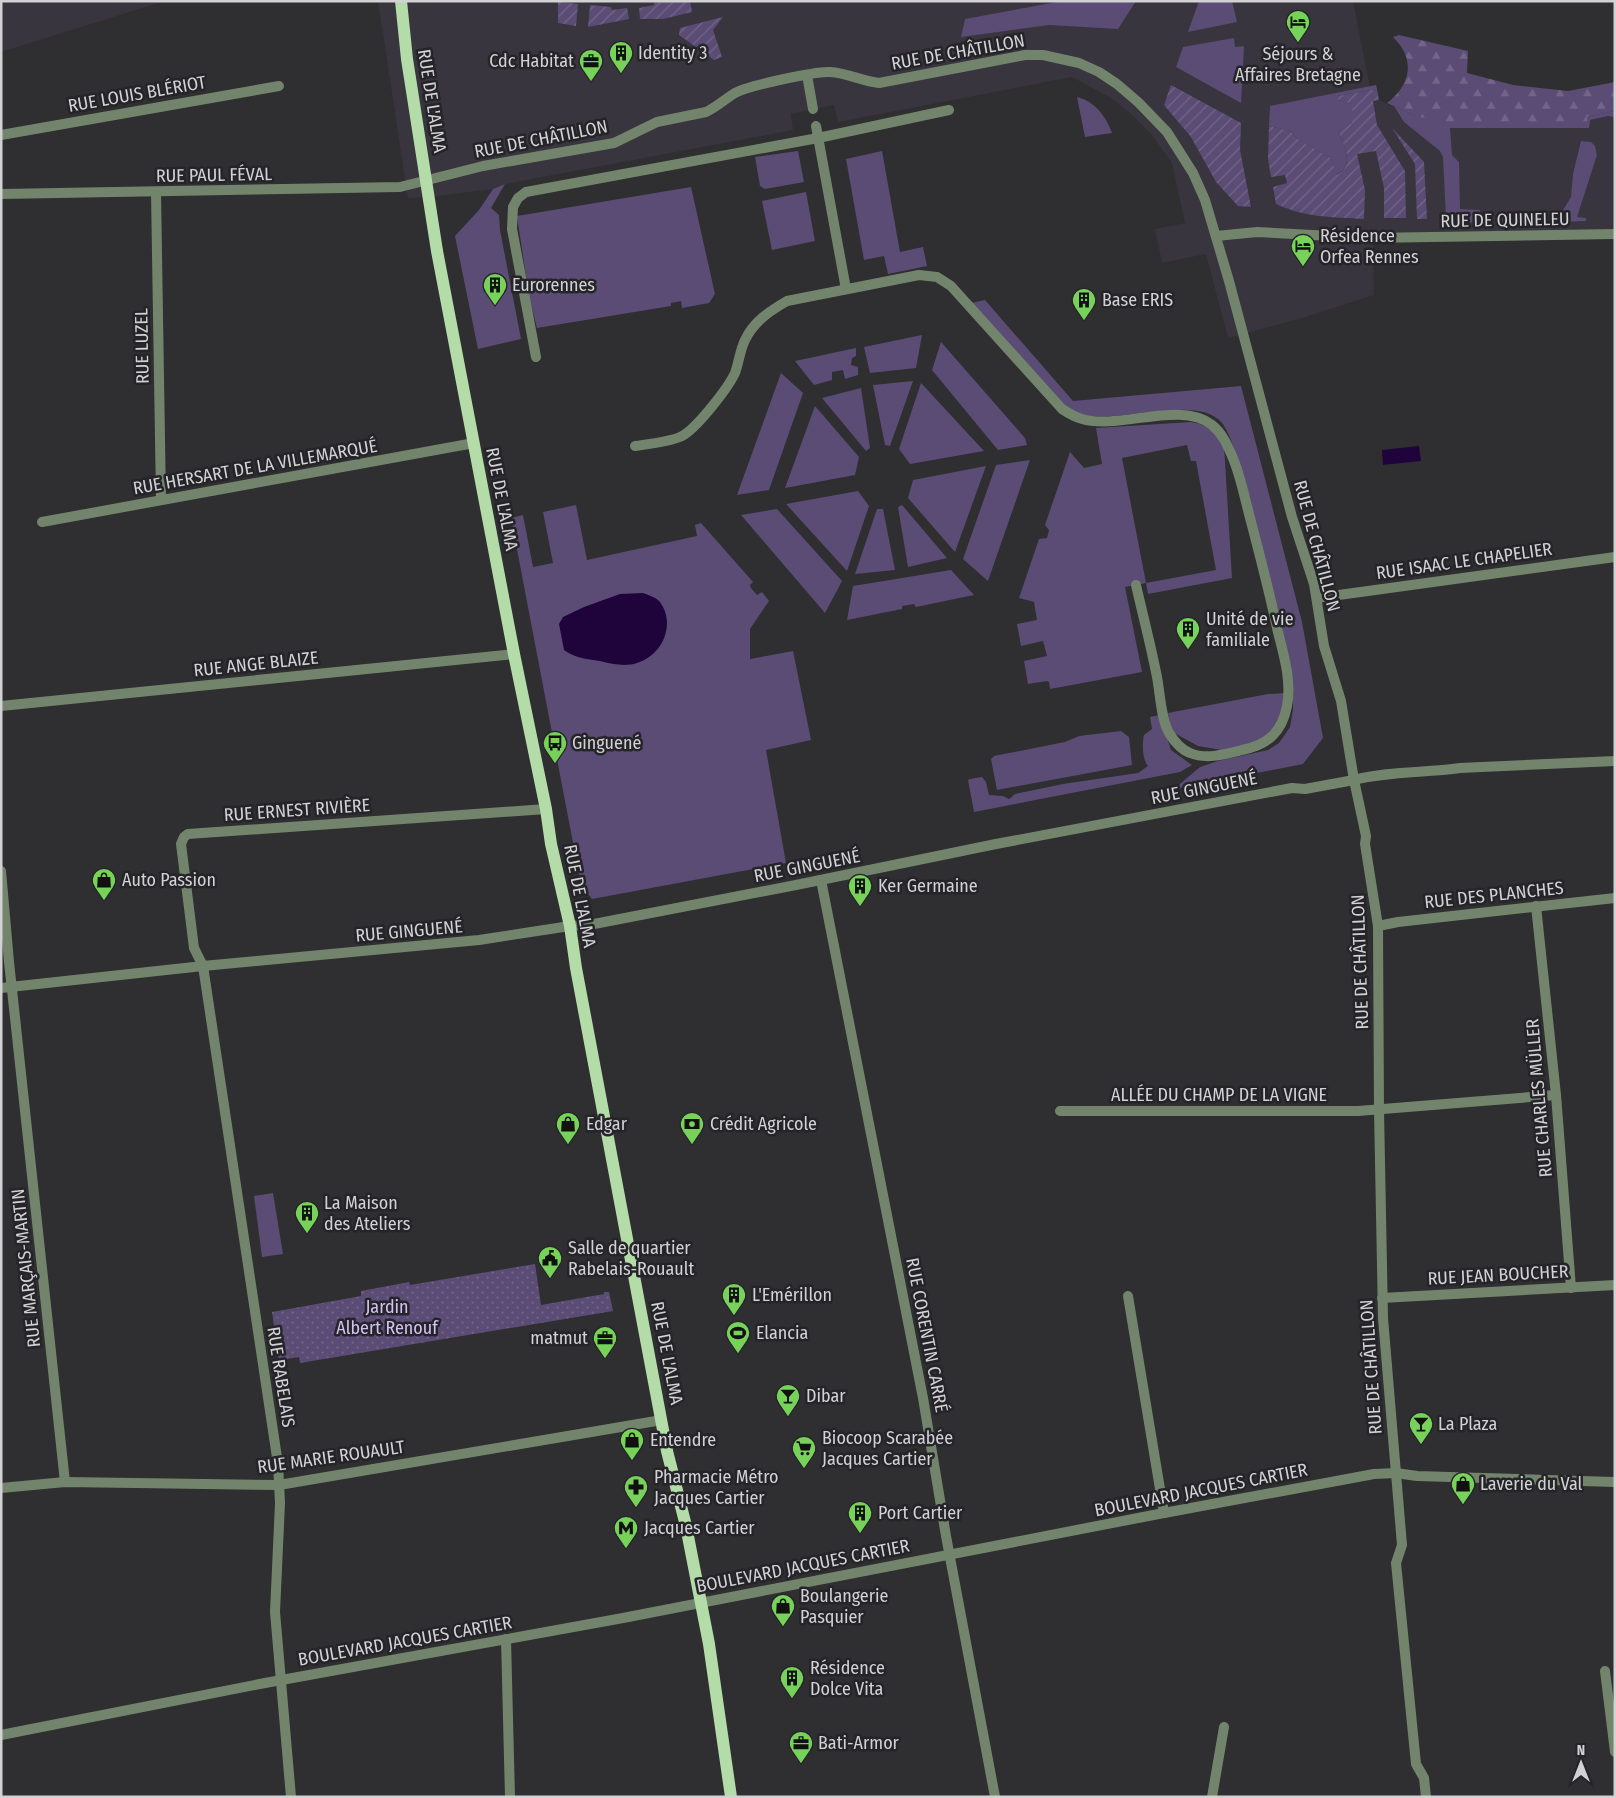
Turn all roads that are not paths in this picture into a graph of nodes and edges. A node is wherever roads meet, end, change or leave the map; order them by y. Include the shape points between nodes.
1 (401, 1) edge
2 (807, 75) junction
3 (279, 86) dead end
4 (813, 109) dead end
5 (949, 110) dead end
6 (816, 126) dead end
7 (1, 135) edge
8 (818, 138) junction
9 (427, 181) junction
10 (156, 192) junction
11 (1, 194) edge
12 (1615, 234) edge
13 (1216, 236) junction
14 (846, 289) junction
15 (536, 358) dead end
16 (474, 443) junction
17 (635, 446) dead end
18 (161, 500) junction
19 (42, 522) dead end
20 (1615, 557) edge
21 (1136, 585) dead end
22 (1317, 598) junction
23 (514, 654) junction
24 (1, 706) edge
25 (1615, 761) edge
26 (1354, 780) junction
27 (546, 809) junction
28 (1, 871) edge
29 (821, 880) junction
30 (1615, 898) edge
31 (1536, 906) junction
32 (570, 926) junction
33 (1378, 926) junction
34 (203, 966) junction
35 (12, 987) junction
36 (1, 988) edge
37 (1556, 1095) junction
38 (1379, 1110) junction
39 (1060, 1111) dead end
40 (1615, 1285) edge
41 (1571, 1288) junction
42 (1128, 1296) dead end
43 (1382, 1298) junction
44 (662, 1420) junction
45 (1396, 1473) junction
46 (65, 1482) junction
47 (1615, 1482) edge
48 (279, 1485) junction
49 (1, 1488) edge
50 (1164, 1513) junction
51 (950, 1554) junction
52 (701, 1602) junction
53 (506, 1639) junction
54 (1605, 1671) dead end
55 (282, 1680) junction
56 (1224, 1727) dead end
57 (1, 1735) edge
58 (1615, 1752) edge
59 (291, 1797) edge
60 (510, 1797) edge
61 (731, 1797) edge
62 (995, 1797) edge
63 (1212, 1797) edge
64 (1426, 1797) edge

1 - 9 main road, RUE DE L'ALMA
2 - 4 street
2 - 9 street, RUE DE CHÂTILLON via 747,87 714,109 665,119 614,143 482,166
2 - 13 street, RUE DE CHÂTILLON via 829,72 879,82 1025,55 1043,55 1079,63 1117,84 1167,132 1193,172
3 - 7 street, RUE LOUIS BLÉRIOT
5 - 8 street
6 - 8 street
8 - 14 street
8 - 15 street via 526,192 518,198 513,207 512,229
9 - 10 street, RUE PAUL FÉVAL via 400,187
9 - 16 main road, RUE DE L'ALMA via 437,251
10 - 11 street, RUE PAUL FÉVAL
10 - 18 street, RUE LUZEL
12 - 13 street, RUE DE QUINELEU via 1370,238 1257,232
13 - 22 street, RUE DE CHÂTILLON
14 - 17 street via 787,301 770,310 744,340 734,373 723,392 691,430 680,438
14 - 21 street via 919,275 937,277 950,286 1062,409 1073,415 1107,421 1194,416 1217,429 1233,458 1265,572 1286,665 1288,704 1283,721 1272,737 1257,747 1215,756 1189,753 1178,744 1168,732
16 - 18 street, RUE HERSART DE LA VILLEMARQUÉ
16 - 23 main road, RUE DE L'ALMA
18 - 19 street, RUE HERSART DE LA VILLEMARQUÉ
20 - 22 street, RUE ISAAC LE CHAPELIER
22 - 26 street, RUE DE CHÂTILLON via 1324,646 1341,700
23 - 24 street, RUE ANGE BLAIZE
23 - 27 main road, RUE DE L'ALMA
25 - 26 street, RUE GINGUENÉ via 1460,768 1372,775
26 - 29 street, RUE GINGUENÉ via 1305,789 1292,788
26 - 33 street, RUE DE CHÂTILLON via 1366,836
27 - 32 main road, RUE DE L'ALMA
27 - 34 street, RUE ERNEST RIVIÈRE via 188,834 181,844 194,948
28 - 35 street, RUE MARÇAIS-MARTIN
29 - 32 street, RUE GINGUENÉ
29 - 51 street, RUE CORENTIN CARRÉ via 923,1398
30 - 31 street, RUE DES PLANCHES
31 - 33 street, RUE DES PLANCHES
31 - 37 street, RUE CHARLES MÜLLER
32 - 34 street, RUE GINGUENÉ via 479,940
32 - 44 main road, RUE DE L'ALMA
33 - 38 street, RUE DE CHÂTILLON
34 - 35 street, RUE GINGUENÉ
34 - 48 street, RUE RABELAIS
35 - 36 street, RUE GINGUENÉ
35 - 46 street, RUE MARÇAIS-MARTIN
37 - 38 street, ALLÉE DU CHAMP DE LA VIGNE
37 - 41 street, RUE CHARLES MÜLLER
38 - 39 street, ALLÉE DU CHAMP DE LA VIGNE
38 - 43 street, RUE DE CHÂTILLON
40 - 41 street, RUE JEAN BOUCHER
41 - 43 street, RUE JEAN BOUCHER
42 - 50 street
43 - 45 street, RUE DE CHÂTILLON
44 - 48 street, RUE MARIE ROUAULT
44 - 52 main road, RUE DE L'ALMA
45 - 47 street, BOULEVARD JACQUES CARTIER
45 - 50 street, BOULEVARD JACQUES CARTIER via 1366,1475
45 - 64 street, RUE DE CHÂTILLON via 1402,1546 1396,1563 1416,1764 1424,1778
46 - 48 street, RUE MARIE ROUAULT
46 - 49 street, RUE MARIE ROUAULT
48 - 55 street, RUE RABELAIS via 275,1612
50 - 51 street, BOULEVARD JACQUES CARTIER
51 - 52 street, BOULEVARD JACQUES CARTIER
51 - 62 street, RUE CORENTIN CARRÉ
52 - 53 street, BOULEVARD JACQUES CARTIER
52 - 61 main road, RUE DE L'ALMA
53 - 55 street, BOULEVARD JACQUES CARTIER
53 - 60 street
54 - 58 street
55 - 57 street, BOULEVARD JACQUES CARTIER
55 - 59 street, RUE RABELAIS
56 - 63 street

